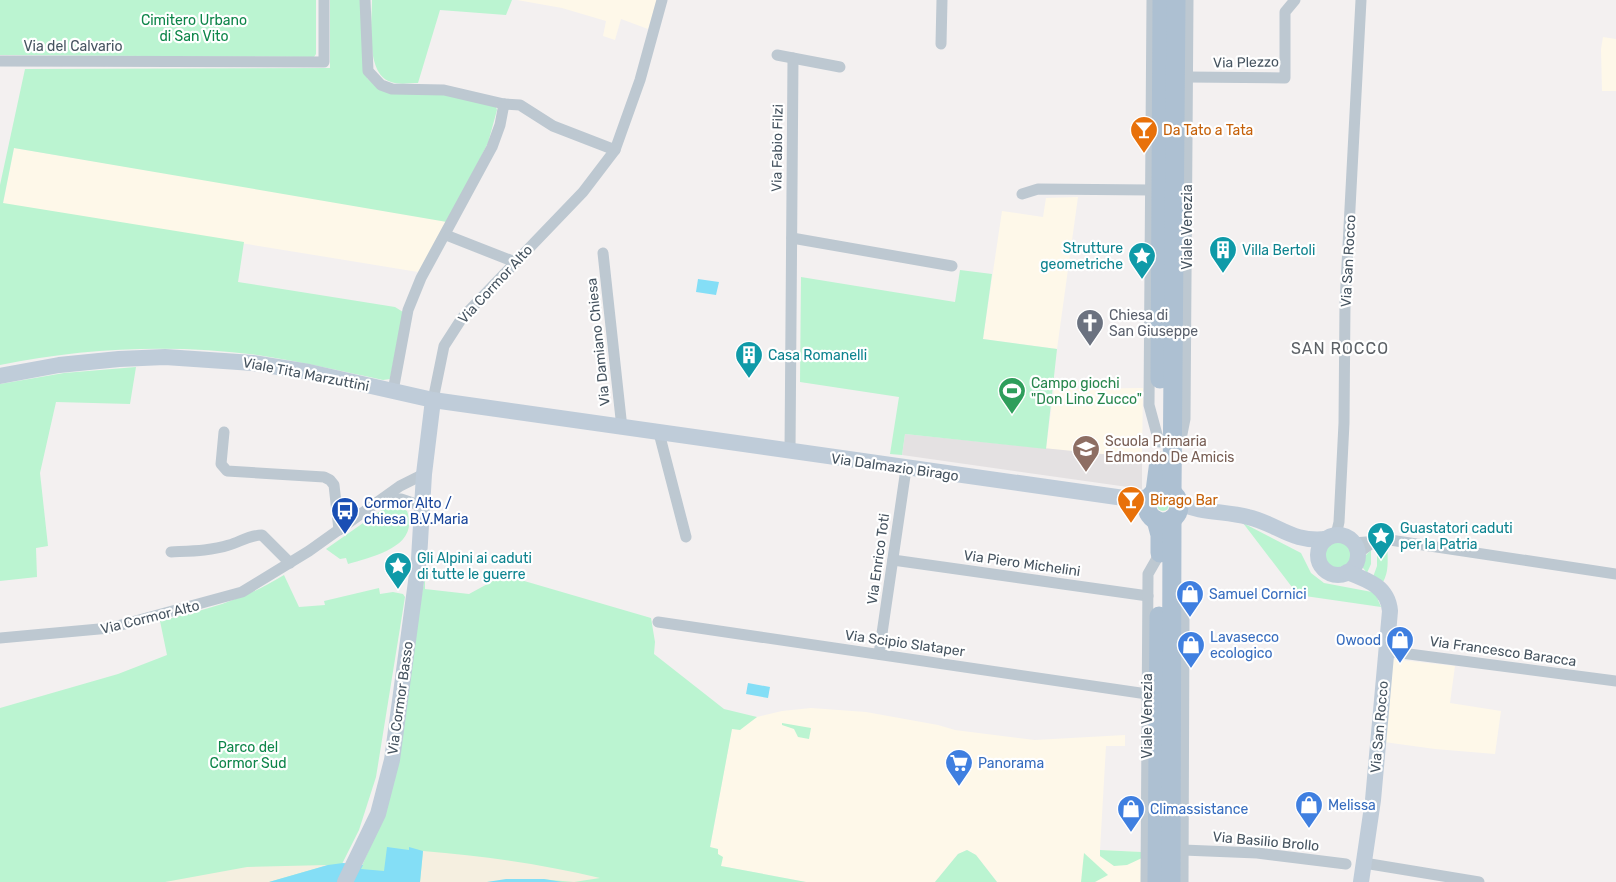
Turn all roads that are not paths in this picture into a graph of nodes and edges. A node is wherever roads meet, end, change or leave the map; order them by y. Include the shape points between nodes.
1 (324, 0) edge
2 (365, 0) edge
3 (662, 0) edge
4 (942, 0) edge
5 (1152, 0) edge
6 (1162, 0) edge
7 (1176, 0) edge
8 (1188, 0) edge
9 (1294, 0) edge
10 (1361, 0) edge
11 (941, 44) dead end
12 (777, 55) dead end
13 (793, 58) junction
14 (0, 61) edge
15 (840, 67) dead end
16 (1187, 77) junction
17 (504, 104) junction
18 (615, 150) junction
19 (1151, 190) junction
20 (1022, 194) dead end
21 (446, 235) junction
22 (792, 238) junction
23 (603, 253) dead end
24 (515, 262) junction
25 (952, 266) dead end
26 (0, 376) edge
27 (393, 391) junction
28 (433, 400) junction
29 (622, 428) junction
30 (224, 432) dead end
31 (659, 433) junction
32 (1166, 447) junction
33 (790, 452) junction
34 (906, 469) junction
35 (424, 474) junction
36 (383, 499) junction
37 (1160, 505) junction
38 (422, 506) junction
39 (339, 530) junction
40 (686, 536) dead end
41 (1302, 540) junction
42 (1344, 545) junction
43 (171, 552) dead end
44 (1160, 553) junction
45 (1318, 559) junction
46 (893, 560) junction
47 (290, 563) junction
48 (1171, 574) junction
49 (1616, 574) edge
50 (1148, 596) junction
51 (658, 622) dead end
52 (0, 638) edge
53 (1386, 651) junction
54 (879, 654) junction
55 (1616, 681) edge
56 (1147, 694) junction
57 (1183, 850) junction
58 (1364, 863) junction
59 (1346, 864) dead end
60 (345, 882) edge
61 (1146, 882) edge
62 (1157, 882) edge
63 (1171, 882) edge
64 (1183, 882) edge
65 (1361, 882) edge
66 (1479, 882) edge

1 - 14 street, Via del Calvario via 324,62
2 - 17 street via 367,63 375,81 392,89 444,90
3 - 18 street, Via Cormor Alto via 640,80
4 - 11 street
5 - 19 street, Viale Venezia
6 - 32 main road, Viale Venezia
7 - 32 main road, Viale Venezia
8 - 16 street, Viale Venezia
9 - 16 street, Via Plezzo via 1285,12 1285,78
10 - 42 street, Via San Rocco via 1345,303
12 - 13 street
13 - 15 street
13 - 22 street, Via Fabio Filzi
16 - 32 street, Viale Venezia via 1185,419 1182,434
17 - 18 street via 520,105 553,126
17 - 21 street via 492,147
18 - 24 street, Via Cormor Alto via 583,192
19 - 20 street via 1038,189
19 - 32 street, Viale Venezia via 1149,405
21 - 24 street
21 - 27 street via 421,278 408,310
22 - 25 street
22 - 33 street, Via Fabio Filzi
23 - 29 street, Via Damiano Chiesa
24 - 28 street, Via Cormor Alto via 452,332 440,361
26 - 27 street, Viale Tita Marzuttini via 91,361 198,358 281,367
27 - 28 street, Viale Tita Marzuttini
28 - 29 street, Via Dalmazio Birago
28 - 35 street, Via Cormor Alto
29 - 31 street, Via Dalmazio Birago
30 - 39 street via 221,464 227,471 330,480 334,485
31 - 33 street, Via Dalmazio Birago
31 - 40 street
32 - 37 main road, Viale Venezia via 1158,484
33 - 34 street, Via Dalmazio Birago
34 - 37 street, Via Dalmazio Birago
34 - 46 street, Via Enrico Toti
35 - 36 street, Via Cormor Alto
35 - 38 street, Via Cormor Alto
36 - 38 street via 401,499
36 - 39 street, Via Cormor Alto
37 - 41 street, Via Dalmazio Birago via 1249,517
37 - 44 main road, Viale Venezia
37 - 48 main road, Viale Venezia
38 - 60 street, Via Cormor Basso via 419,560 392,760 385,792 370,831
39 - 47 street, Via Cormor Alto
41 - 42 street
41 - 45 street
42 - 45 street via 1319,548
42 - 45 street via 1342,574 1330,573
42 - 49 street via 1390,540
42 - 53 street, Via San Rocco via 1368,580 1388,599
43 - 47 street via 212,549 262,535
44 - 50 street, Viale Venezia via 1148,574
44 - 62 main road, Viale Venezia
46 - 50 street, Via Piero Michelini
46 - 54 street, Via Enrico Toti
47 - 52 street, Via Cormor Alto via 242,592 152,618 87,632
48 - 57 street, Viale Venezia via 1184,615
48 - 63 main road, Viale Venezia
50 - 56 street, Viale Venezia
51 - 54 street, Via Scipio Slataper
53 - 55 street, Via Francesco Baracca
53 - 58 street, Via San Rocco
54 - 56 street, Via Scipio Slataper
56 - 61 street, Viale Venezia
57 - 59 street, Via Basilio Brollo via 1257,853
57 - 64 street, Viale Venezia
58 - 65 street, Via San Rocco
58 - 66 street

